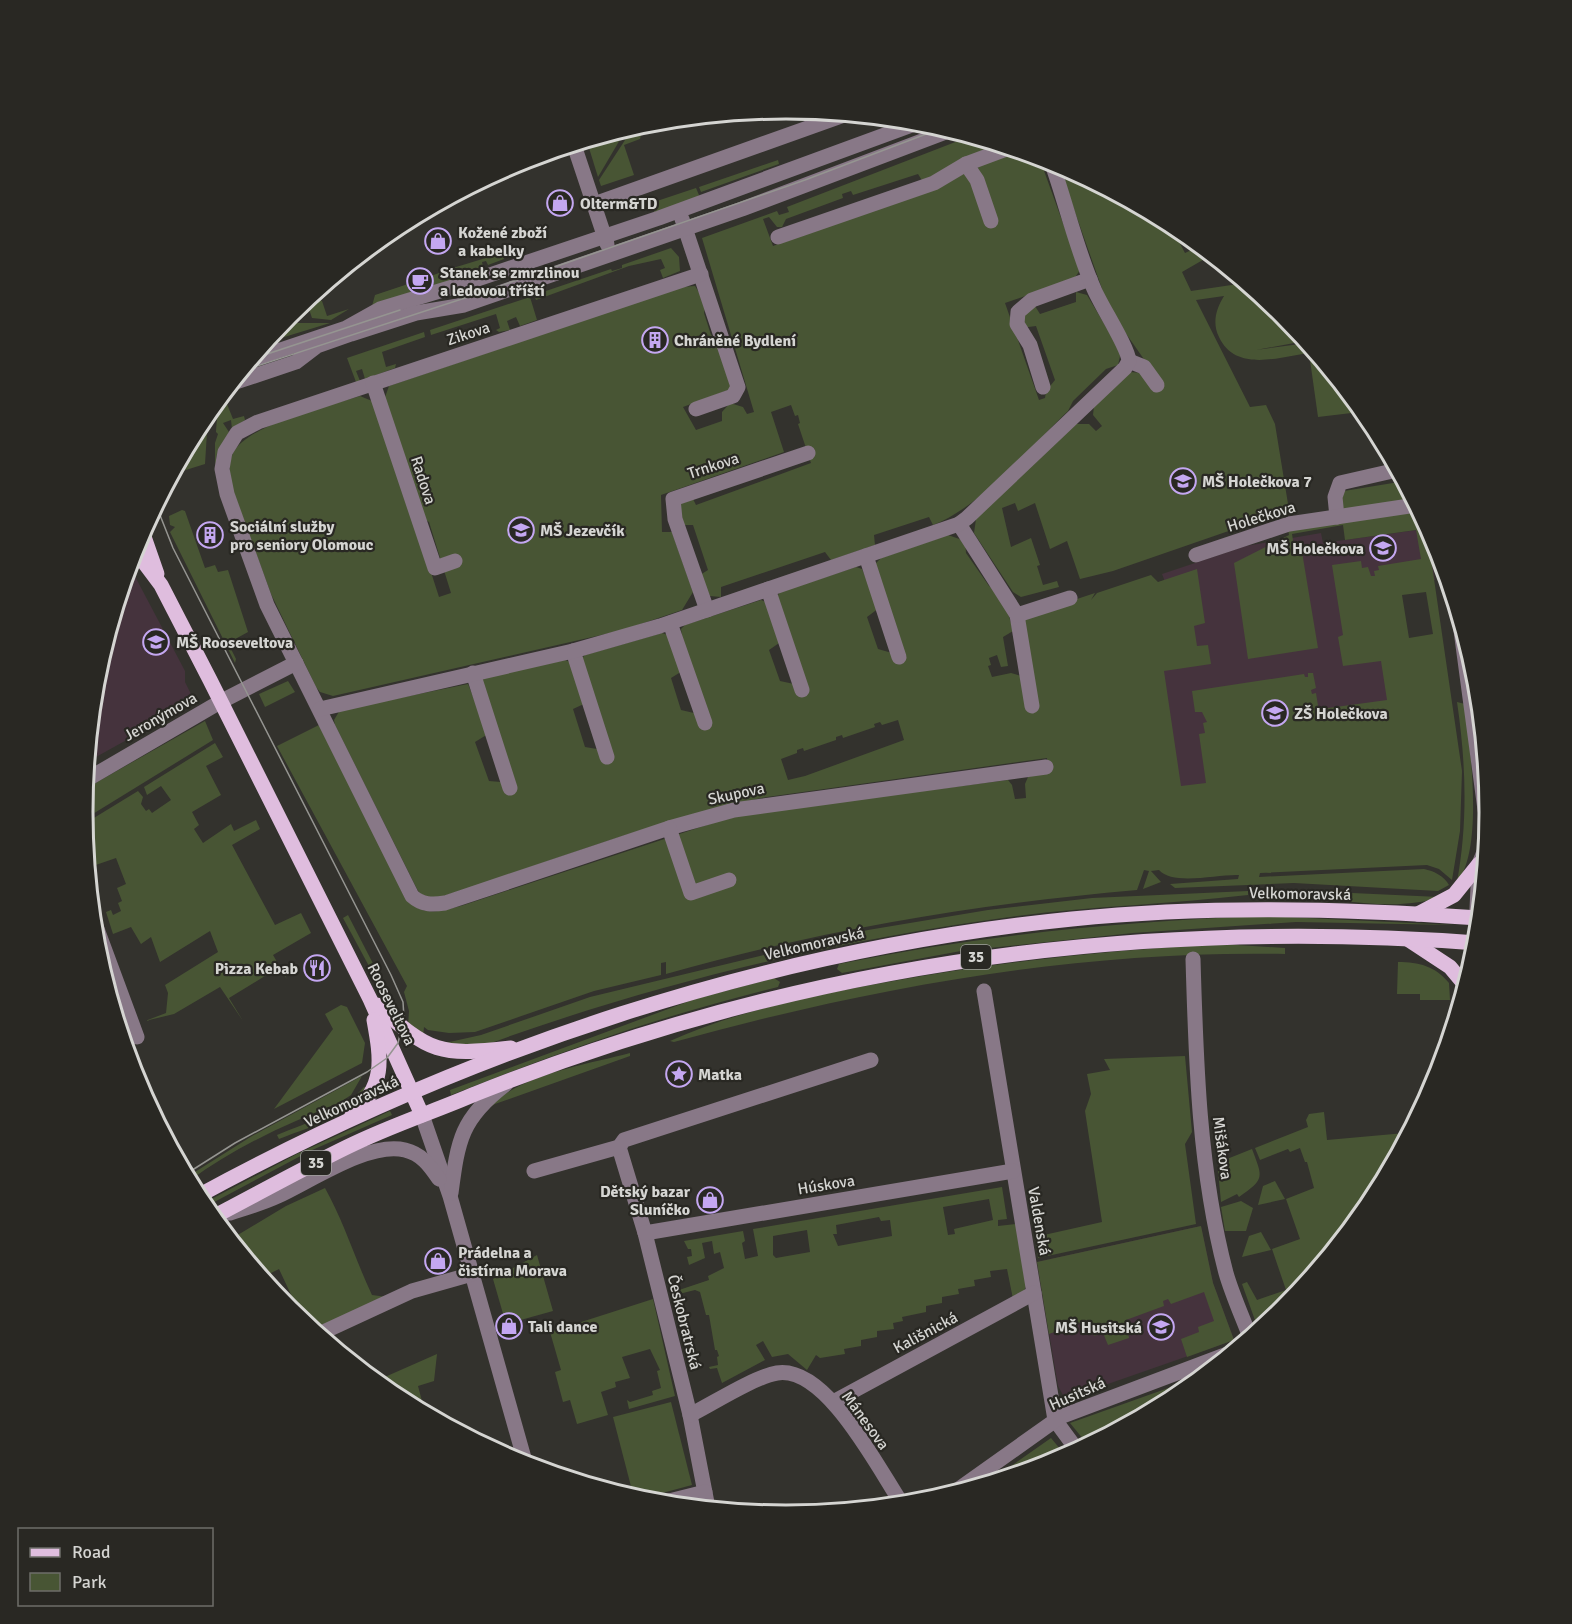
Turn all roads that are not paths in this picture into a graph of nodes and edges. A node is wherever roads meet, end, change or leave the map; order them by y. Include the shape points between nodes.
1 (829, 120) edge
2 (901, 129) edge
3 (936, 136) edge
4 (576, 152) edge
5 (997, 152) edge
6 (966, 164) junction
7 (1055, 174) edge
8 (594, 204) junction
9 (679, 210) junction
10 (991, 221) dead end
11 (685, 229) junction
12 (604, 236) junction
13 (778, 237) dead end
14 (610, 255) junction
15 (701, 274) junction
16 (1090, 279) junction
17 (265, 355) edge
18 (1129, 361) junction
19 (245, 379) edge
20 (373, 383) junction
21 (1157, 385) dead end
22 (1043, 387) dead end
23 (696, 409) dead end
24 (808, 453) dead end
25 (1389, 472) edge
26 (1408, 506) edge
27 (1337, 517) junction
28 (959, 524) junction
29 (147, 545) edge
30 (1196, 555) dead end
31 (866, 556) junction
32 (141, 559) edge
33 (455, 561) dead end
34 (161, 585) junction
35 (768, 589) junction
36 (1070, 598) dead end
37 (707, 610) junction
38 (1017, 615) junction
39 (670, 623) junction
40 (573, 651) junction
41 (899, 657) dead end
42 (296, 663) junction
43 (473, 673) junction
44 (802, 690) dead end
45 (220, 702) junction
46 (1032, 706) dead end
47 (320, 709) junction
48 (705, 723) dead end
49 (607, 757) dead end
50 (1046, 767) dead end
51 (94, 775) edge
52 (510, 788) dead end
53 (669, 828) junction
54 (1477, 867) edge
55 (729, 880) dead end
56 (1417, 915) junction
57 (1471, 918) edge
58 (1406, 938) junction
59 (1466, 946) edge
60 (1193, 959) dead end
61 (111, 967) edge
62 (1458, 977) edge
63 (984, 991) dead end
64 (370, 999) junction
65 (137, 1038) dead end
66 (534, 1046) junction
67 (871, 1060) dead end
68 (512, 1080) junction
69 (413, 1092) junction
70 (422, 1115) junction
71 (324, 1132) junction
72 (619, 1147) junction
73 (1013, 1171) junction
74 (534, 1172) dead end
75 (207, 1192) edge
76 (450, 1196) junction
77 (222, 1213) edge
78 (222, 1215) edge
79 (645, 1233) junction
80 (472, 1274) junction
81 (1034, 1293) junction
82 (1247, 1329) edge
83 (326, 1331) edge
84 (1210, 1360) edge
85 (833, 1402) junction
86 (690, 1415) junction
87 (1055, 1420) junction
88 (1072, 1443) edge
89 (522, 1453) edge
90 (973, 1479) edge
91 (705, 1492) junction
92 (896, 1496) edge
93 (684, 1497) edge
94 (707, 1500) edge

1 - 8 street
2 - 9 street
3 - 11 street, Zikova
4 - 8 street
5 - 6 street
6 - 10 street via 977,180
6 - 13 street via 934,183
7 - 16 street
8 - 12 street
9 - 11 street
9 - 12 street
11 - 14 street, Zikova
11 - 15 street
12 - 14 street
12 - 17 street via 380,309 345,328
14 - 19 street, Zikova via 464,305 419,313 351,334 317,346 296,362
15 - 20 street, Zikova
15 - 23 street via 738,389 733,396
16 - 18 street
16 - 22 street via 1032,300 1018,312 1017,324 1030,345
18 - 21 street via 1142,365
18 - 28 street
20 - 33 street, Radova via 435,568
20 - 42 street, Zikova via 247,427 237,433 222,460 227,494 267,605
24 - 37 street, Trnkova via 673,499 675,519
25 - 27 street via 1340,483 1336,491
26 - 27 street, Holečkova
27 - 30 street, Holečkova via 1289,524
28 - 31 street
28 - 38 street
29 - 34 main road, Rooseveltova
31 - 35 street
31 - 41 street
32 - 34 main road, Rooseveltova
34 - 45 main road, Rooseveltova
35 - 37 street
35 - 44 street
36 - 38 street
37 - 39 street
38 - 46 street
39 - 40 street
39 - 48 street
40 - 43 street
40 - 49 street
42 - 45 street
42 - 47 street
43 - 47 street
43 - 52 street
45 - 51 street, Jeronýmova
45 - 64 main road, Rooseveltova
47 - 53 street, Skupova via 412,896 420,902 445,903
50 - 53 street, Skupova via 751,806
53 - 55 street via 691,893
54 - 56 main road via 1454,895
56 - 57 main road, Velkomoravská / 35
56 - 66 main road, Velkomoravská / 35 via 1190,911 978,930 832,956 738,979 629,1010
58 - 59 main road, 35
58 - 62 main road via 1450,967
58 - 68 main road, 35 via 1185,937 1074,945 932,964 835,982 725,1009 636,1035
60 - 82 street, Mišákova via 1199,1108 1213,1206 1226,1274
61 - 65 street
63 - 73 street, Valdenská
64 - 66 main road via 408,1033 436,1049 464,1053
64 - 69 main road, Rooseveltova
64 - 71 main road via 380,1054 378,1078 364,1104
66 - 69 main road, Velkomoravská / 35
67 - 72 street via 624,1140
68 - 70 main road, 35
68 - 76 street via 481,1105 463,1128
69 - 70 main road, Rooseveltova
69 - 71 main road, Velkomoravská / 35
70 - 76 street, Rooseveltova
70 - 77 main road, 35 via 348,1146
71 - 75 main road, Velkomoravská / 35
72 - 74 street
72 - 79 street, Českobratrská
73 - 79 street, Húskova
73 - 81 street, Valdenská
76 - 78 street via 423,1158 406,1150 388,1148 363,1155 275,1197
76 - 80 street, Rooseveltova
79 - 86 street, Českobratrská
80 - 83 street via 412,1291
80 - 89 street, Rooseveltova
81 - 85 street, Kališnická
81 - 87 street, Valdenská
84 - 87 street, Husitská
85 - 86 street, Mánesova via 801,1376 778,1373
85 - 92 street, Mánesova
86 - 91 street, Českobratrská
87 - 88 street, Valdenská
87 - 90 street, Husitská
91 - 93 street
91 - 94 street, Českobratrská

